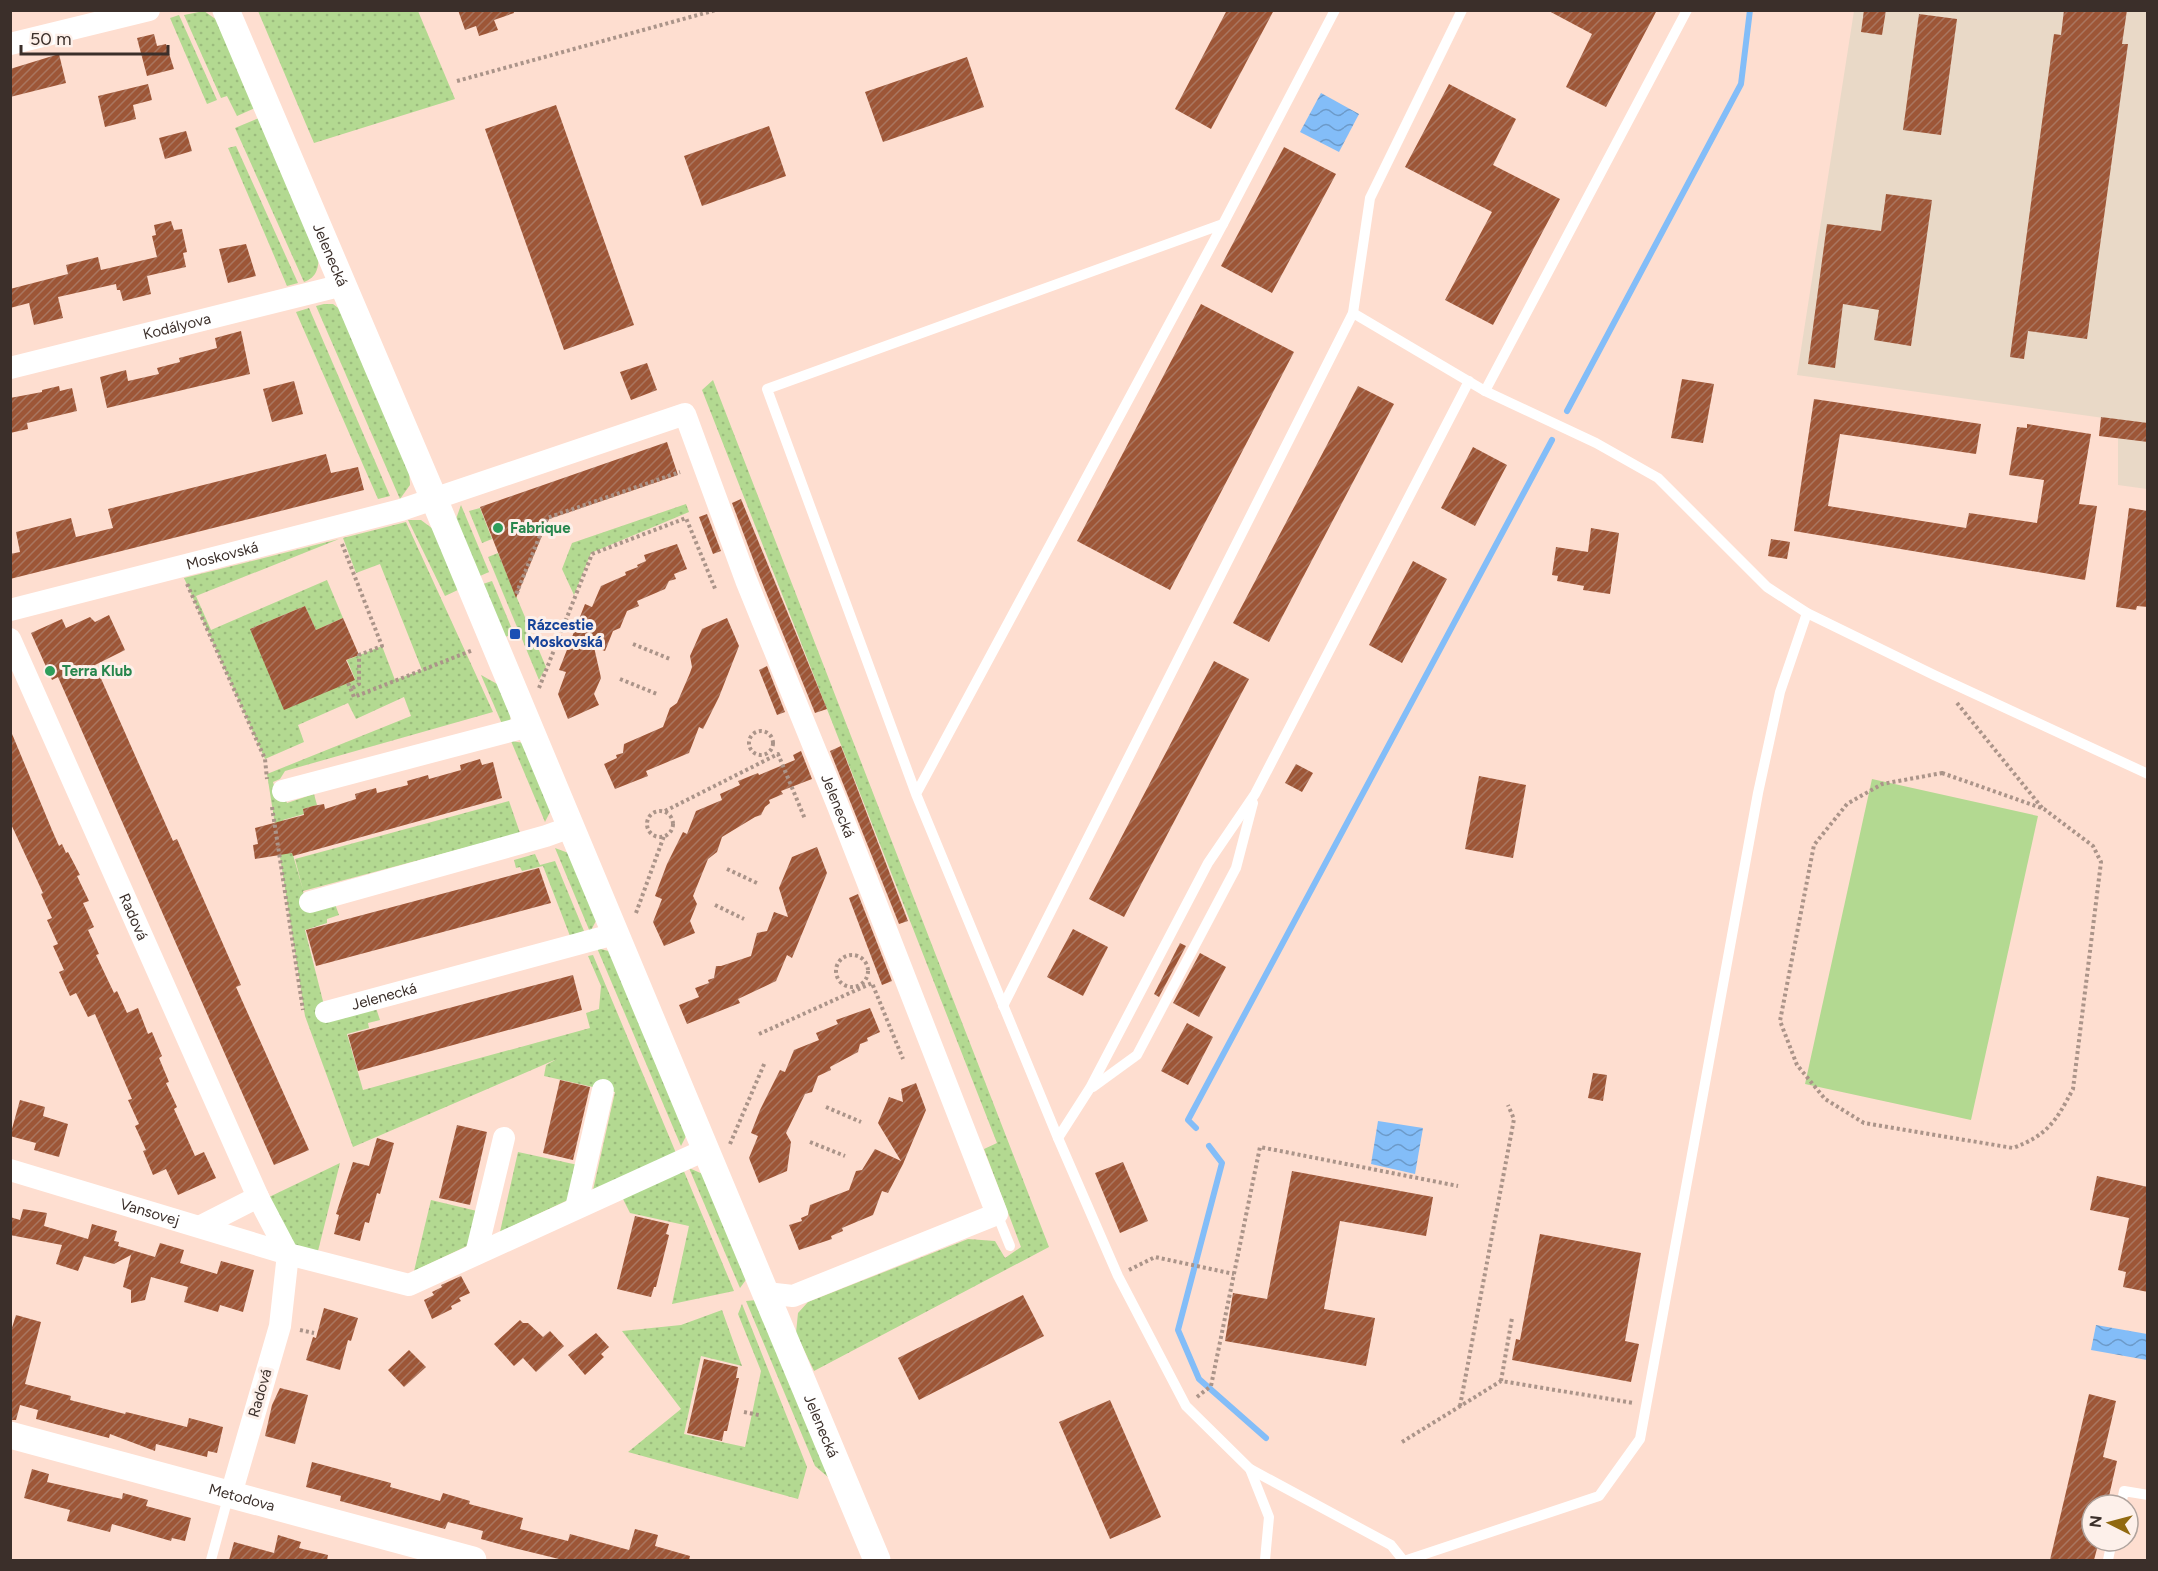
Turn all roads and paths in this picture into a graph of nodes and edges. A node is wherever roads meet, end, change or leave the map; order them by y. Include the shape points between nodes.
1 (148, 10) edge
2 (226, 10) edge
3 (716, 10) edge
4 (1335, 10) edge
5 (1462, 10) edge
6 (1687, 10) edge
7 (10, 44) edge
8 (457, 81) dead end
9 (1223, 224) junction
10 (344, 285) junction
11 (1353, 313) junction
12 (10, 368) edge
13 (1469, 381) junction
14 (1485, 391) junction
15 (680, 472) dead end
16 (434, 499) junction
17 (339, 532) junction
18 (180, 567) junction
19 (716, 591) dead end
20 (519, 593) dead end
21 (10, 610) edge
22 (1807, 613) junction
23 (10, 639) edge
24 (493, 641) junction
25 (633, 644) dead end
26 (670, 659) dead end
27 (620, 679) dead end
28 (348, 683) dead end
29 (351, 688) junction
30 (539, 688) dead end
31 (657, 694) dead end
32 (1956, 702) dead end
33 (529, 726) junction
34 (769, 755) junction
35 (2148, 774) edge
36 (274, 794) junction
37 (1255, 794) junction
38 (916, 795) junction
39 (2044, 809) junction
40 (665, 811) junction
41 (806, 819) dead end
42 (571, 827) junction
43 (664, 836) junction
44 (728, 869) dead end
45 (759, 884) dead end
46 (310, 902) dead end
47 (715, 905) dead end
48 (636, 913) dead end
49 (744, 919) dead end
50 (615, 934) junction
51 (859, 987) junction
52 (1003, 1006) junction
53 (303, 1011) dead end
54 (326, 1012) dead end
55 (759, 1034) dead end
56 (903, 1059) dead end
57 (765, 1062) dead end
58 (1090, 1088) junction
59 (603, 1090) dead end
60 (1508, 1105) dead end
61 (826, 1107) dead end
62 (861, 1122) dead end
63 (504, 1138) dead end
64 (1058, 1138) junction
65 (810, 1142) dead end
66 (718, 1147) junction
67 (845, 1156) dead end
68 (10, 1170) edge
69 (1458, 1186) dead end
70 (258, 1197) junction
71 (576, 1208) junction
72 (997, 1214) junction
73 (201, 1226) junction
74 (1010, 1246) dead end
75 (288, 1254) junction
76 (476, 1254) junction
77 (1234, 1274) junction
78 (1118, 1276) junction
79 (766, 1293) junction
80 (1512, 1318) dead end
81 (1502, 1381) junction
82 (1206, 1390) dead end
83 (1646, 1405) junction
84 (1460, 1406) junction
85 (744, 1412) dead end
86 (759, 1415) dead end
87 (10, 1435) edge
88 (1402, 1442) dead end
89 (1250, 1469) junction
90 (229, 1494) junction
91 (1444, 1555) edge
92 (211, 1560) edge
93 (473, 1560) edge
94 (877, 1560) edge
95 (1265, 1560) edge
96 (1405, 1560) edge

1 - 7 street
2 - 10 street, Jelenecká
3 - 8 path
4 - 9 lane
5 - 11 lane via 1370,198
6 - 14 lane
9 - 38 lane
9 - 38 lane via 767,389
10 - 12 street, Kodályova
10 - 16 street, Jelenecká
11 - 13 lane
11 - 52 lane
13 - 14 lane
13 - 37 lane
14 - 22 lane via 1596,443 1658,478 1767,587
15 - 20 path via 548,518
16 - 17 street, Moskovská
16 - 24 street, Jelenecká
16 - 72 street, Jelenecká via 685,414 746,580
17 - 18 street, Moskovská
17 - 29 path via 382,646 359,655 359,684
18 - 21 street, Moskovská
18 - 36 path via 265,759
19 - 30 path via 686,518 592,554
22 - 35 lane
22 - 83 lane via 1780,692 1758,793
23 - 70 street, Radová
24 - 29 path via 354,697
24 - 33 street, Jelenecká
25 - 26 path
27 - 31 path
28 - 29 path
32 - 39 path
33 - 36 street
33 - 42 street, Jelenecká
34 - 34 path via 772,738 766,732 754,732 749,739 750,750
34 - 40 path
34 - 41 path via 778,754
36 - 53 path
37 - 58 lane via 1209,864
37 - 58 lane via 1236,868 1137,1055
38 - 52 lane
39 - 39 path via 2093,846 2101,862 2073,1089 2057,1120 2034,1140 2013,1148 1864,1123 1825,1099 1797,1065 1780,1022 1814,845 1847,804 1882,784 1942,773
40 - 43 path via 674,824
40 - 43 path via 654,811 647,823 651,833
42 - 46 street
42 - 50 street, Jelenecká
43 - 48 path
44 - 45 path
47 - 49 path
50 - 54 street, Jelenecká
50 - 66 street, Jelenecká
51 - 51 path via 867,975 867,966 857,956 847,956 838,965 838,977 846,986
51 - 55 path
51 - 56 path via 872,983
52 - 64 lane
57 - 66 path
58 - 64 lane
59 - 71 street
60 - 84 path via 1514,1119
61 - 62 path
63 - 76 street
64 - 78 lane
65 - 67 path
66 - 71 street
66 - 79 street, Jelenecká
68 - 73 street, Vansovej
69 - 77 path via 1260,1147
70 - 73 street
70 - 75 street, Radová
71 - 76 street
72 - 74 lane
72 - 79 street via 793,1296
73 - 75 street, Vansovej
75 - 76 street via 410,1285
75 - 90 street, Radová via 280,1326
77 - 78 path via 1155,1257
77 - 82 path via 1211,1386
78 - 89 lane via 1186,1406
79 - 94 street, Jelenecká
80 - 81 path
81 - 83 path
81 - 84 path
83 - 91 lane via 1640,1440 1599,1496
84 - 88 path
85 - 86 path
87 - 90 street, Metodova
89 - 95 lane via 1269,1517
89 - 96 lane via 1391,1545
90 - 92 lane
90 - 93 street, Metodova
91 - 96 lane

